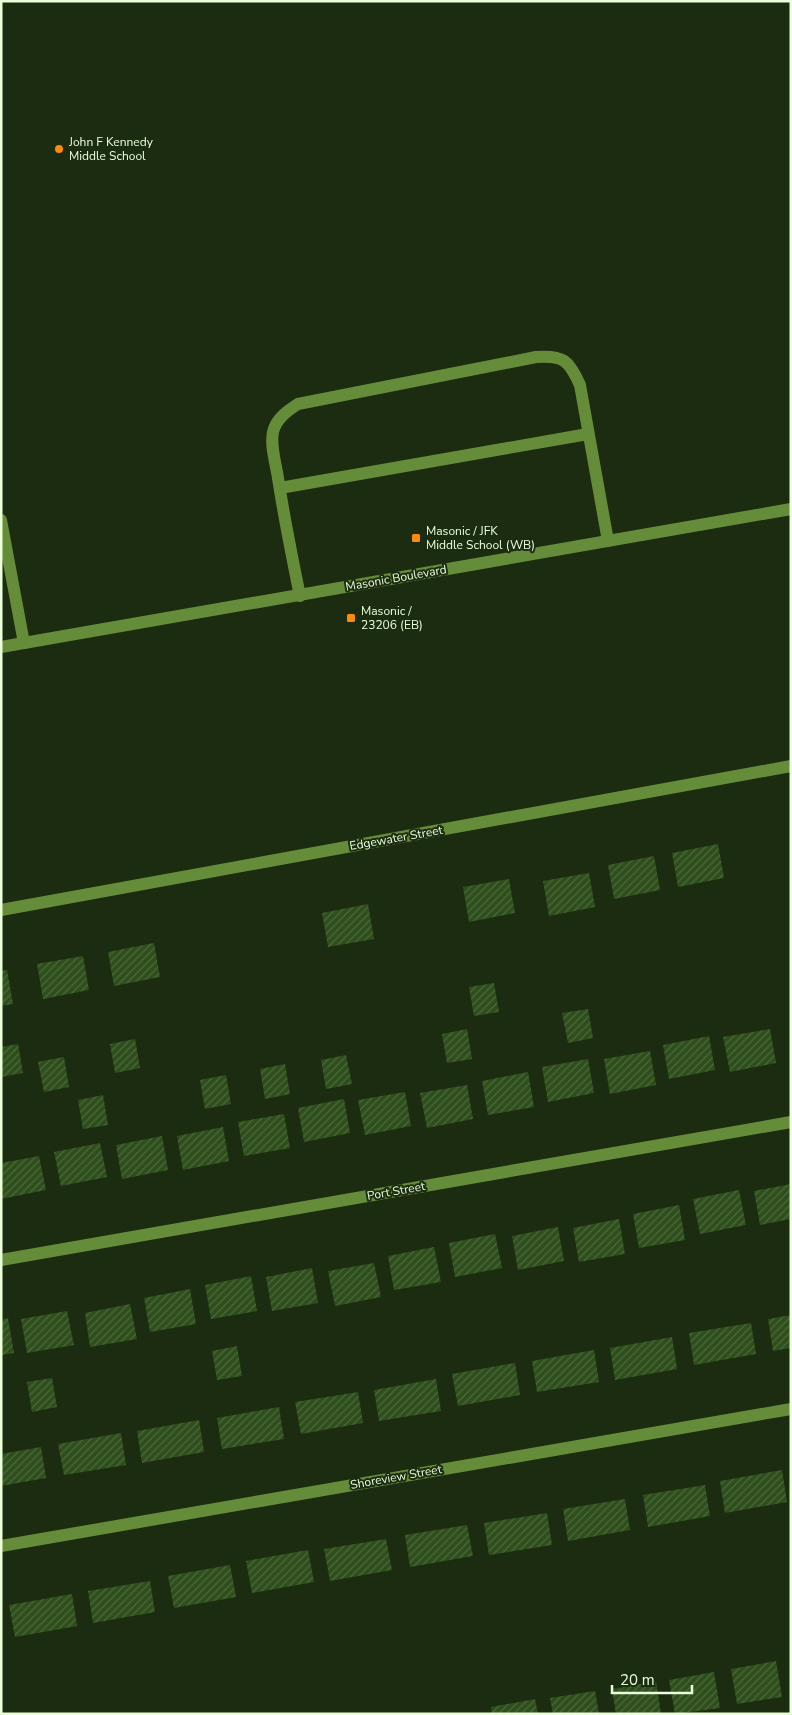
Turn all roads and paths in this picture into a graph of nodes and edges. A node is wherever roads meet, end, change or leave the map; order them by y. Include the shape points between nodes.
1 (588, 434) junction
2 (280, 488) junction
3 (791, 509) edge
4 (1, 520) edge
5 (3, 535) edge
6 (608, 541) junction
7 (300, 596) junction
8 (24, 643) junction
9 (1, 648) edge
10 (791, 766) edge
11 (1, 910) edge
12 (791, 1122) edge
13 (1, 1260) edge
14 (791, 1408) edge
15 (1, 1546) edge

1 - 2 street
1 - 2 street via 580,385 572,368 565,360 552,356 536,357 298,404 277,421 273,432
1 - 6 street
2 - 7 street
3 - 6 street, Masonic Boulevard
4 - 5 street
5 - 8 street
6 - 7 street, Masonic Boulevard
7 - 8 street, Masonic Boulevard
8 - 9 street, Masonic Boulevard
10 - 11 street, Edgewater Street
12 - 13 street, Port Street
14 - 15 street, Shoreview Street

